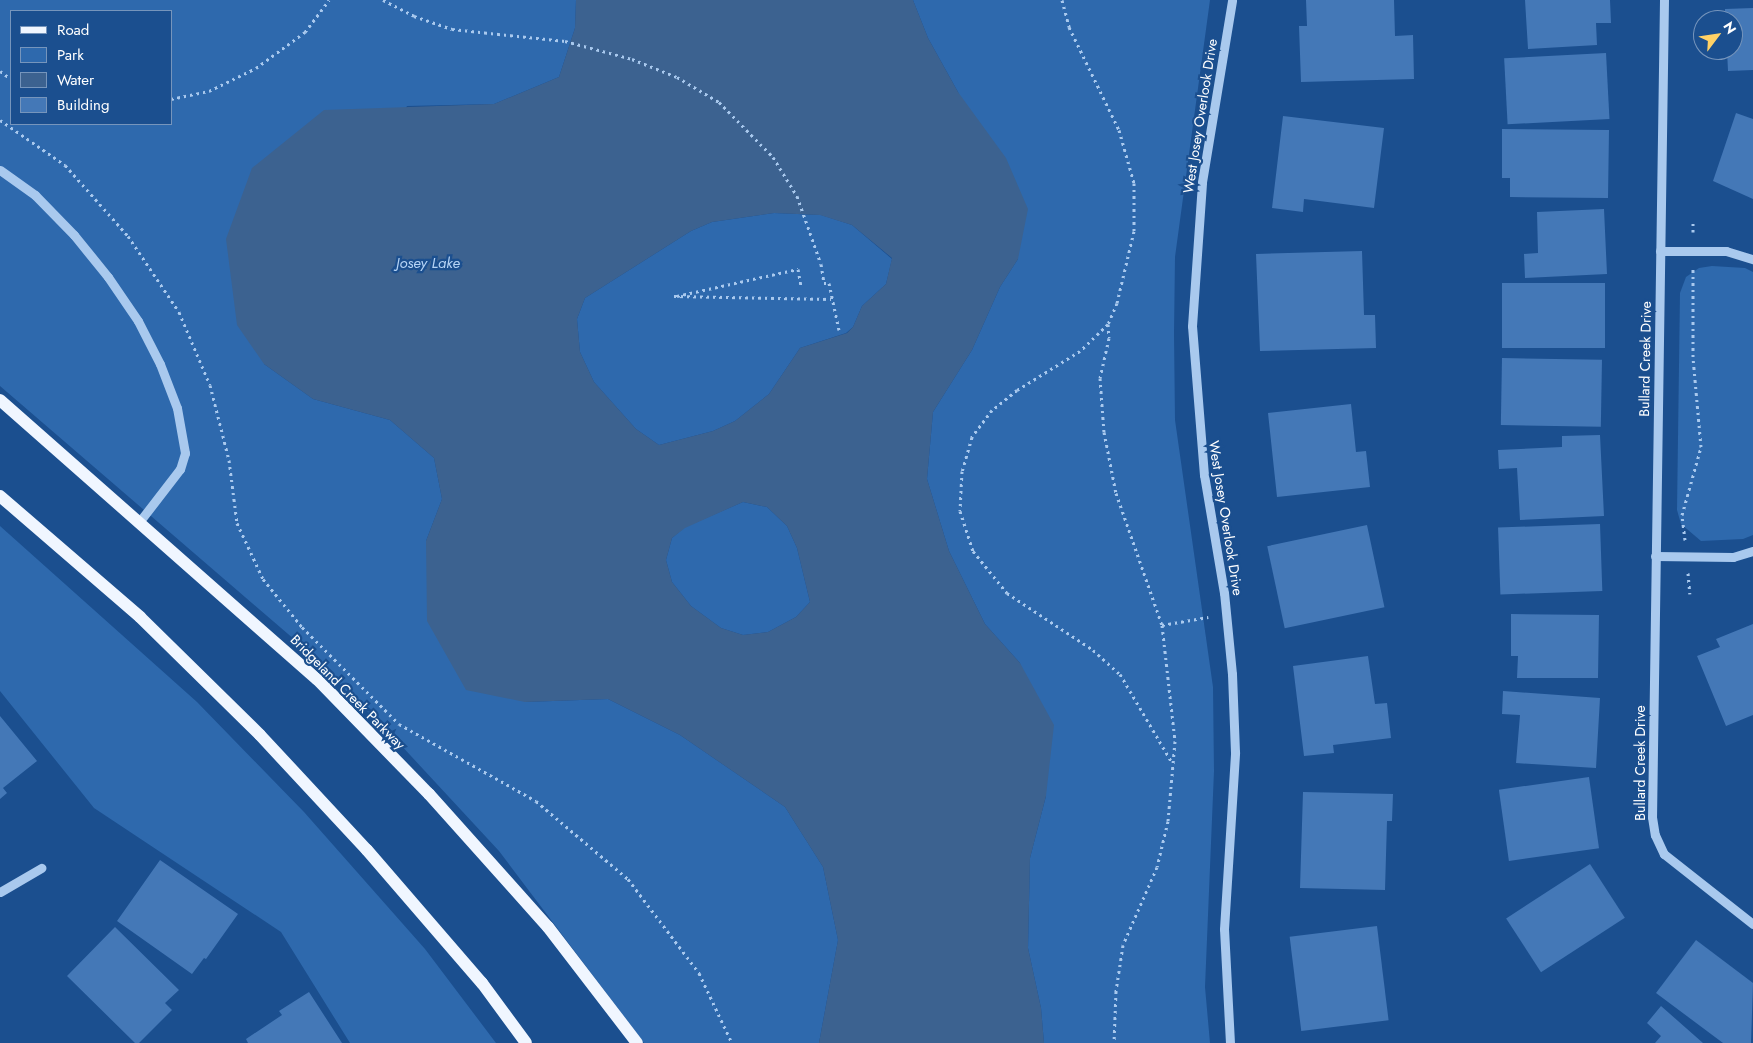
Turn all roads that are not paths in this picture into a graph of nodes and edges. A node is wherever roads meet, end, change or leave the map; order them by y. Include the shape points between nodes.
1 (1232, 0) edge
2 (1664, 0) edge
3 (0, 170) edge
4 (1660, 251) junction
5 (1753, 258) edge
6 (0, 400) edge
7 (0, 496) edge
8 (140, 521) junction
9 (1753, 551) edge
10 (1656, 556) junction
11 (41, 868) dead end
12 (0, 892) edge
13 (1753, 924) edge
14 (526, 1043) edge
15 (637, 1043) edge
16 (1230, 1043) edge

1 - 16 street, West Josey Overlook Drive via 1202,182 1192,326 1204,475 1225,614 1235,752 1224,929
2 - 4 street, Bullard Creek Drive
3 - 8 street via 35,195 74,235 138,321 160,364 176,408 185,453 180,469
4 - 5 street via 1726,251
4 - 10 street, Bullard Creek Drive
6 - 8 main road, Bridgeland Creek Parkway
7 - 14 main road via 140,617 260,735 380,864 482,983
8 - 15 main road, Bridgeland Creek Parkway via 317,679 429,794 548,927
9 - 10 street via 1733,557
10 - 13 street, Bullard Creek Drive via 1652,817 1655,835 1664,854 1677,867
11 - 12 street

